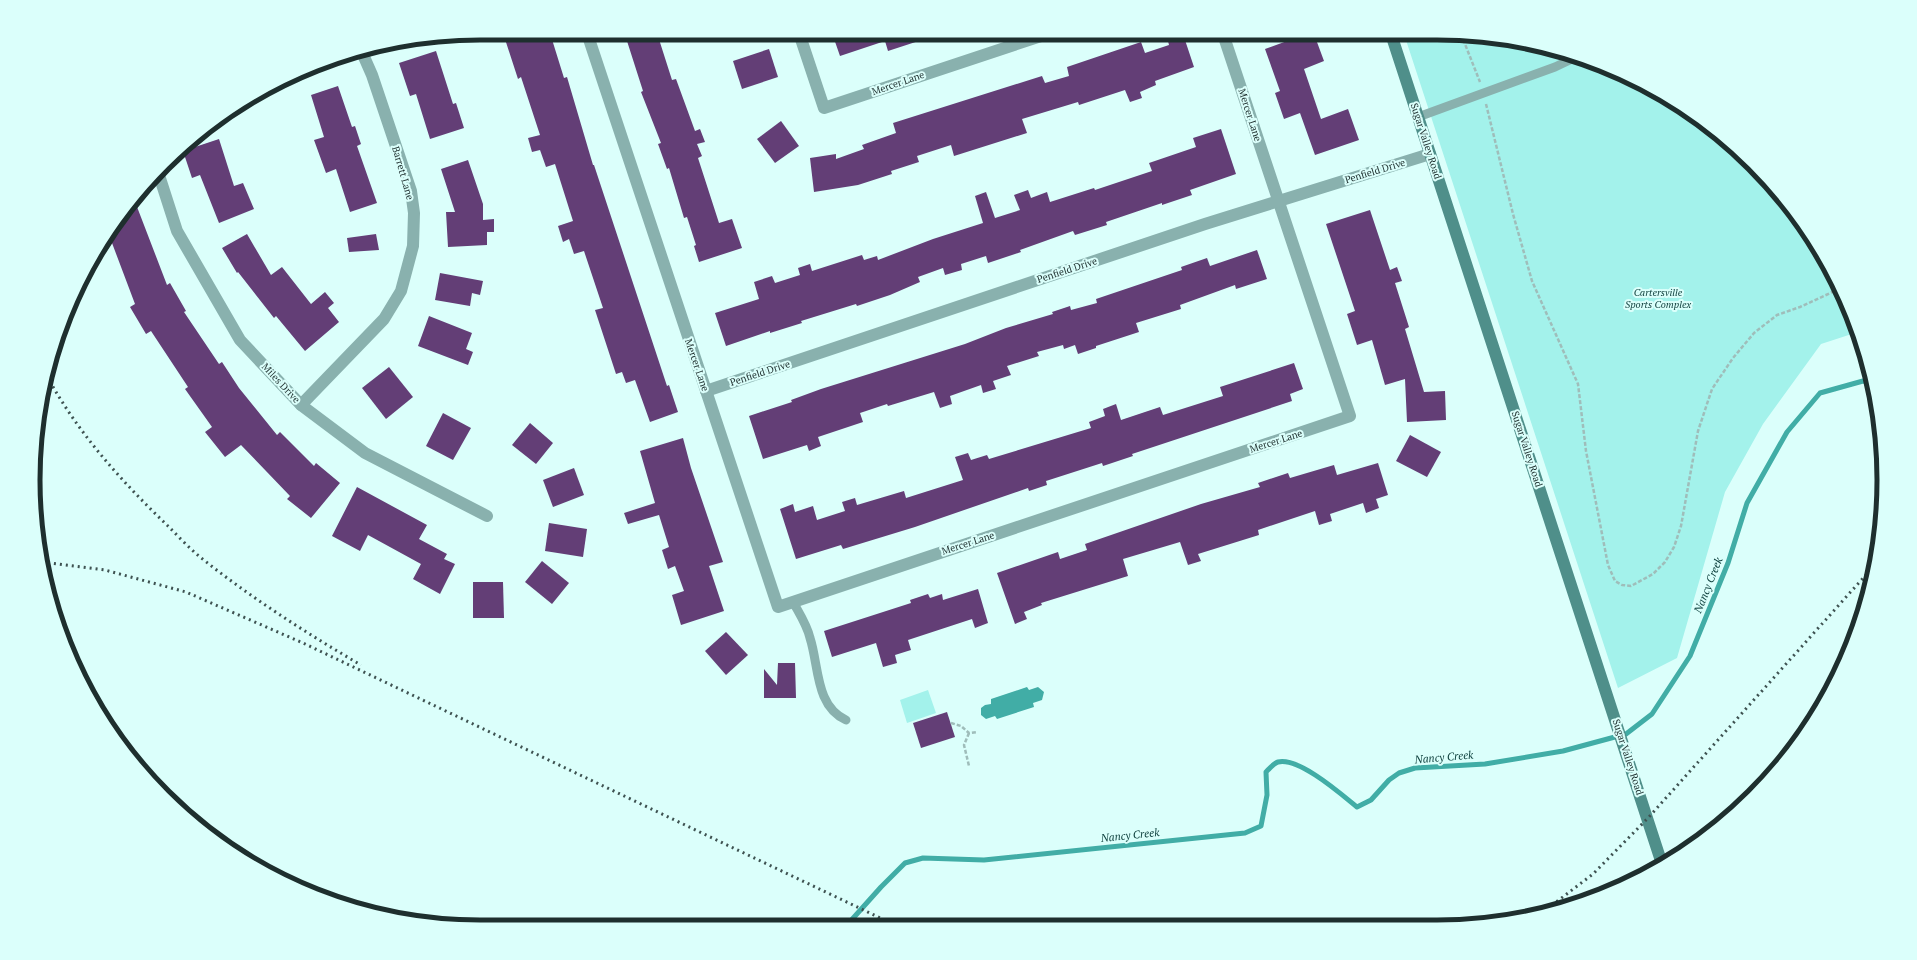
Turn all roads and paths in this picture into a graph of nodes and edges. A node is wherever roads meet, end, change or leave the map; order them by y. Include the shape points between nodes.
1 (589, 40) edge
2 (801, 40) edge
3 (1029, 40) edge
4 (1225, 40) edge
5 (1393, 40) edge
6 (1465, 41) edge
7 (364, 56) edge
8 (1569, 60) edge
9 (1484, 94) junction
10 (1418, 117) junction
11 (1430, 154) junction
12 (160, 178) edge
13 (1278, 201) junction
14 (1835, 291) edge
15 (706, 391) junction
16 (301, 405) junction
17 (487, 516) dead end
18 (793, 602) junction
19 (846, 720) dead end
20 (951, 723) dead end
21 (976, 732) dead end
22 (969, 733) junction
23 (969, 766) dead end
24 (1660, 859) edge

1 - 15 street, Mercer Lane
2 - 3 street, Mercer Lane via 824,108
4 - 13 street, Mercer Lane
5 - 10 street, Sugar Valley Road
6 - 9 path
7 - 16 street, Barrett Lane via 410,190 414,213 413,246 401,291 384,319
8 - 9 lane
9 - 10 lane
9 - 14 path via 1532,281 1578,384 1586,451 1608,565 1615,581 1622,585 1631,586 1653,574 1665,562 1674,547 1682,526 1698,431 1712,390 1733,358 1754,333 1778,315
10 - 11 street, Sugar Valley Road
11 - 13 street, Penfield Drive
11 - 24 street, Sugar Valley Road
12 - 16 street, Miles Drive via 177,231 240,340
13 - 15 street, Penfield Drive
13 - 18 street, Mercer Lane via 1350,416
15 - 18 street, Mercer Lane via 778,607
16 - 17 street, Miles Drive via 365,453
18 - 19 lane via 811,640 816,672 825,700 834,712
20 - 22 path via 957,724
21 - 22 path
22 - 23 path via 964,745

